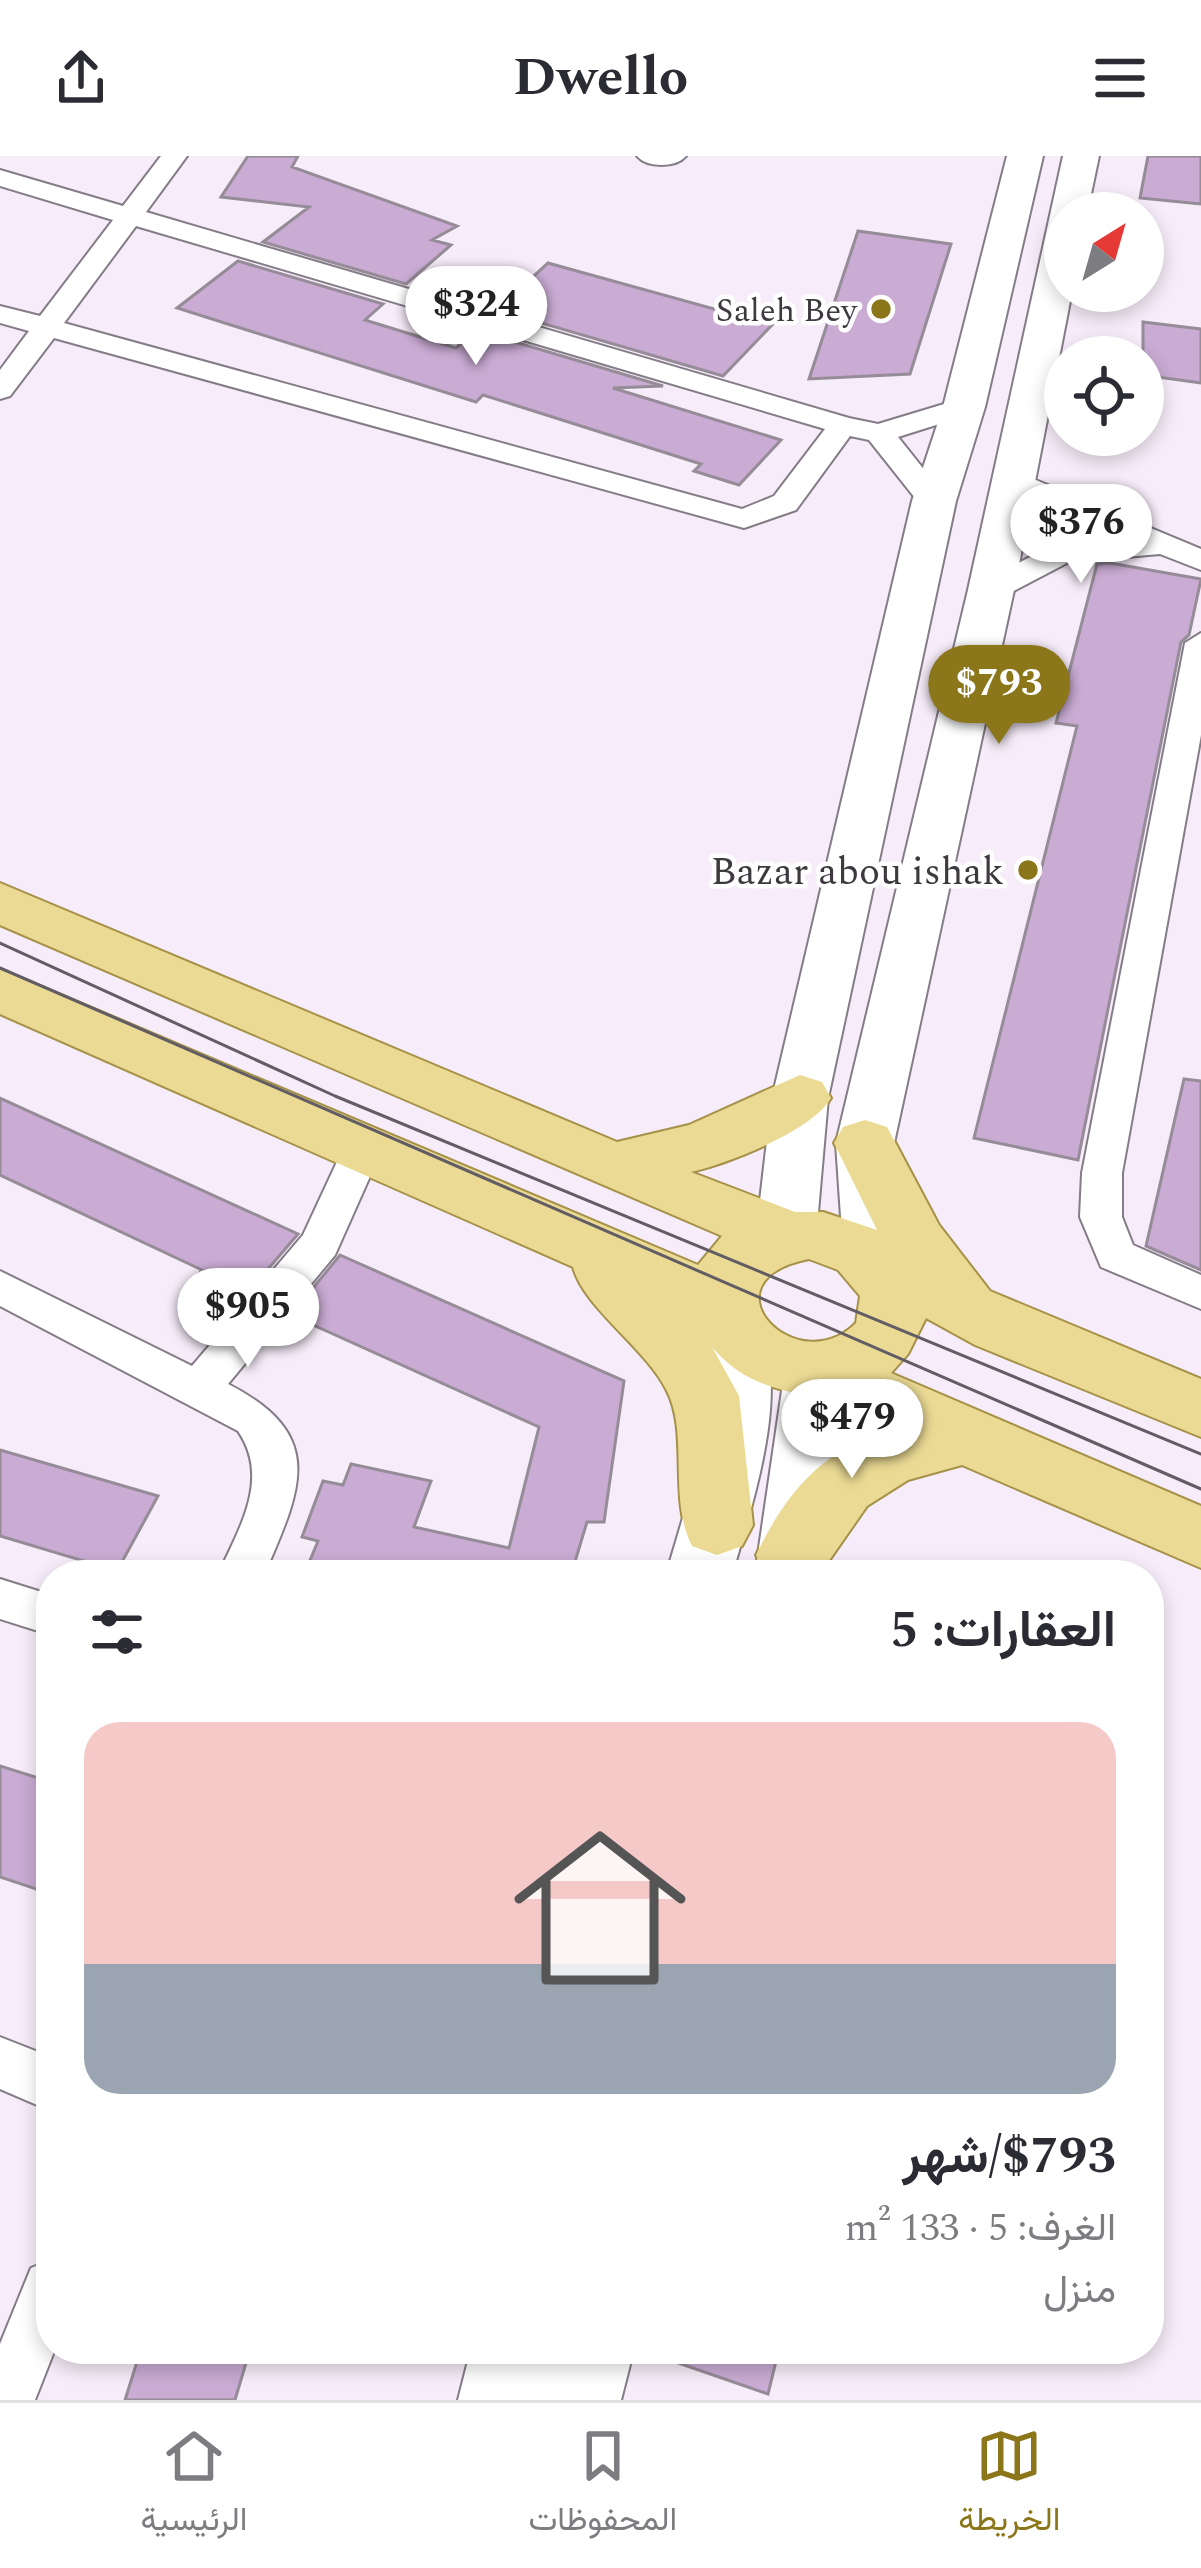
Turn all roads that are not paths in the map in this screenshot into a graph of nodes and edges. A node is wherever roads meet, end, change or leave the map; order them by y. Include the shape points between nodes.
1 (174, 156) edge
2 (650, 156) edge
3 (673, 156) edge
4 (1025, 156) edge
5 (1081, 156) edge
6 (0, 178) edge
7 (1073, 192) edge
8 (131, 214) junction
9 (1048, 312) edge
10 (0, 314) edge
11 (46, 326) junction
12 (0, 390) edge
13 (964, 407) junction
14 (843, 425) junction
15 (879, 433) junction
16 (1014, 480) junction
17 (934, 500) junction
18 (1161, 545) junction
19 (1201, 560) edge
20 (991, 590) junction
21 (1201, 643) edge
22 (1194, 696) edge
23 (0, 902) edge
24 (0, 990) edge
25 (800, 1099) junction
26 (865, 1143) junction
27 (363, 1147) junction
28 (613, 1167) junction
29 (786, 1235) junction
30 (569, 1241) junction
31 (874, 1261) junction
32 (0, 1288) edge
33 (1201, 1293) edge
34 (728, 1319) junction
35 (0, 1322) edge
36 (999, 1326) junction
37 (92, 1335) junction
38 (816, 1370) junction
39 (198, 1390) junction
40 (1201, 1409) edge
41 (966, 1436) junction
42 (1201, 1538) edge
43 (708, 1550) edge
44 (247, 1560) edge
45 (791, 1560) edge
46 (792, 1560) edge
47 (0, 1599) edge
48 (36, 1610) edge
49 (0, 2063) edge
50 (36, 2078) edge
51 (36, 2325) edge
52 (508, 2364) edge
53 (589, 2364) edge
54 (5, 2400) edge
55 (500, 2400) edge
56 (579, 2400) edge

1 - 8 street
2 - 3 street
4 - 13 main road
5 - 7 main road
6 - 8 street
8 - 11 street
8 - 14 street
9 - 16 main road
10 - 11 street
11 - 12 street
11 - 14 street via 743,519 785,503
13 - 15 street
13 - 17 main road
14 - 15 street
15 - 17 street
16 - 18 street
16 - 20 main road
17 - 25 main road
18 - 19 street
18 - 20 street via 1062,553
20 - 26 main road
21 - 22 street
22 - 33 street via 1102,1173 1101,1217 1116,1256
23 - 28 main road
24 - 27 main road
25 - 28 main road via 704,1144
25 - 29 main road
26 - 31 main road
26 - 36 main road via 915,1242 954,1290
27 - 30 main road
27 - 39 street via 320,1244
28 - 29 main road
29 - 31 main road via 833,1238
29 - 34 main road via 745,1252 723,1283
30 - 34 main road
30 - 43 main road via 674,1340 705,1396
31 - 36 main road
31 - 38 main road via 894,1299 890,1325 865,1355
32 - 37 street
34 - 38 main road via 769,1361
34 - 43 main road via 738,1440
35 - 37 street
36 - 40 main road
37 - 39 street
38 - 41 main road
38 - 45 main road
39 - 44 street via 254,1418 273,1442 279,1482
41 - 42 main road
41 - 46 main road via 902,1450 842,1484 817,1506
47 - 48 street
49 - 50 street
51 - 54 street
52 - 55 main road
53 - 56 main road

